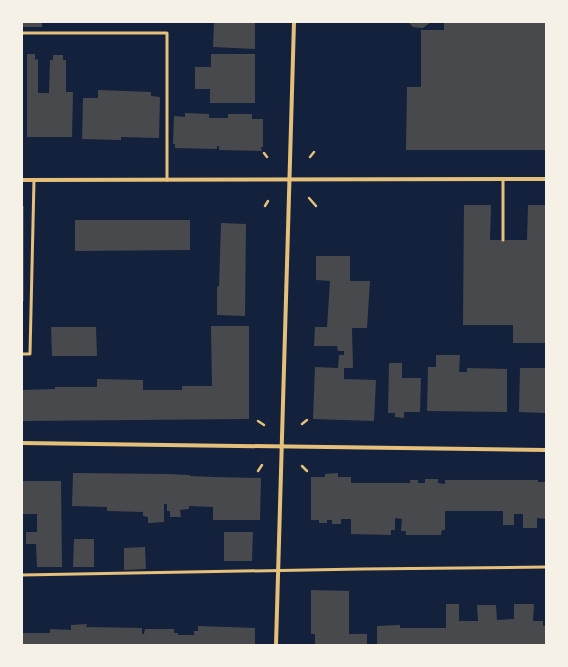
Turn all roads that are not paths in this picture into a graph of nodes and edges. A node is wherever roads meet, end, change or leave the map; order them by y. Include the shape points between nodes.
1 (294, 22) edge
2 (22, 33) edge
3 (546, 179) edge
4 (22, 180) edge
5 (34, 180) junction
6 (167, 180) junction
7 (289, 180) junction
8 (503, 180) junction
9 (502, 240) dead end
10 (22, 354) edge
11 (22, 443) edge
12 (282, 447) junction
13 (546, 450) edge
14 (546, 567) edge
15 (279, 570) junction
16 (22, 575) edge
17 (276, 645) edge

1 - 7 street
2 - 6 lane via 168,34
3 - 8 street
4 - 5 street
5 - 6 street
5 - 10 lane via 30,354
6 - 7 street
7 - 8 street
7 - 12 street
8 - 9 lane
11 - 12 street
12 - 13 street
12 - 15 street
14 - 15 lane
15 - 16 lane
15 - 17 street

